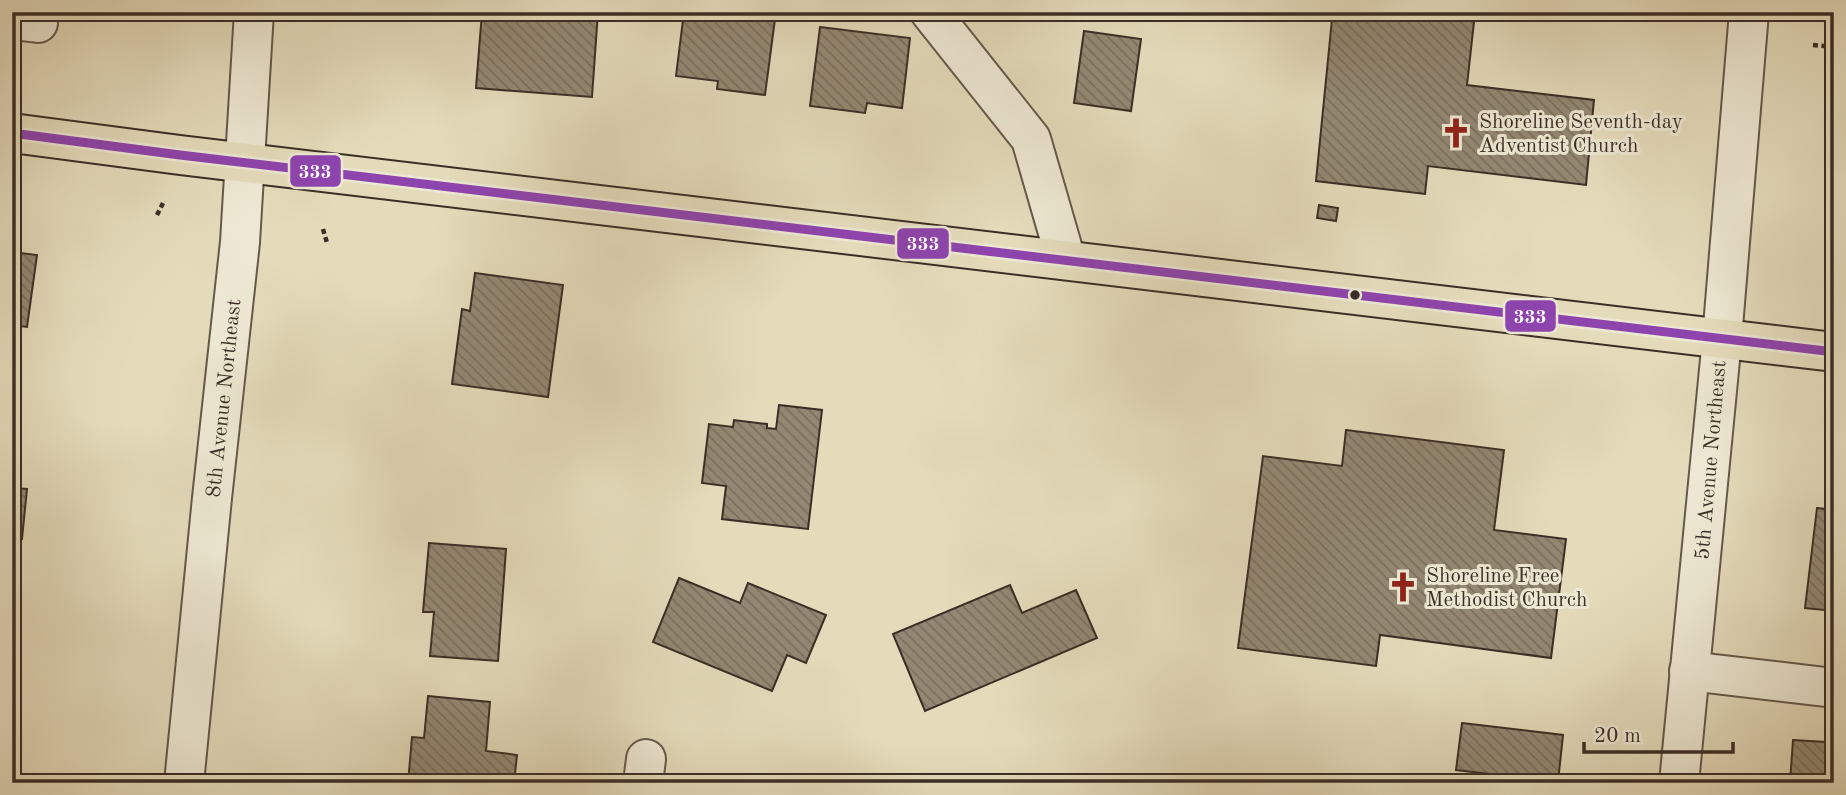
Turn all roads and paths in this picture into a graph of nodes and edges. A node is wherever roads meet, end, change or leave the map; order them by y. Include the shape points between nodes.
1 (254, 12) edge
2 (930, 12) edge
3 (1485, 12) edge
4 (1498, 12) edge
5 (1749, 12) edge
6 (1813, 45) dead end
7 (1834, 47) edge
8 (12, 133) edge
9 (245, 162) junction
10 (163, 203) dead end
11 (157, 215) dead end
12 (323, 229) dead end
13 (327, 243) dead end
14 (1066, 260) junction
15 (1721, 339) junction
16 (1834, 352) edge
17 (1689, 671) junction
18 (1834, 688) edge
19 (184, 783) edge
20 (1679, 783) edge

1 - 9 street, 8th Avenue Northeast
2 - 14 street via 1031,139
3 - 4 path via 1494,16
5 - 15 street, 5th Avenue Northeast
6 - 7 path
8 - 9 main road
9 - 14 main road
9 - 19 street, 8th Avenue Northeast
10 - 11 path
12 - 13 path
14 - 15 main road
15 - 16 main road
15 - 17 street, 5th Avenue Northeast
17 - 18 street
17 - 20 street, 5th Avenue Northeast

